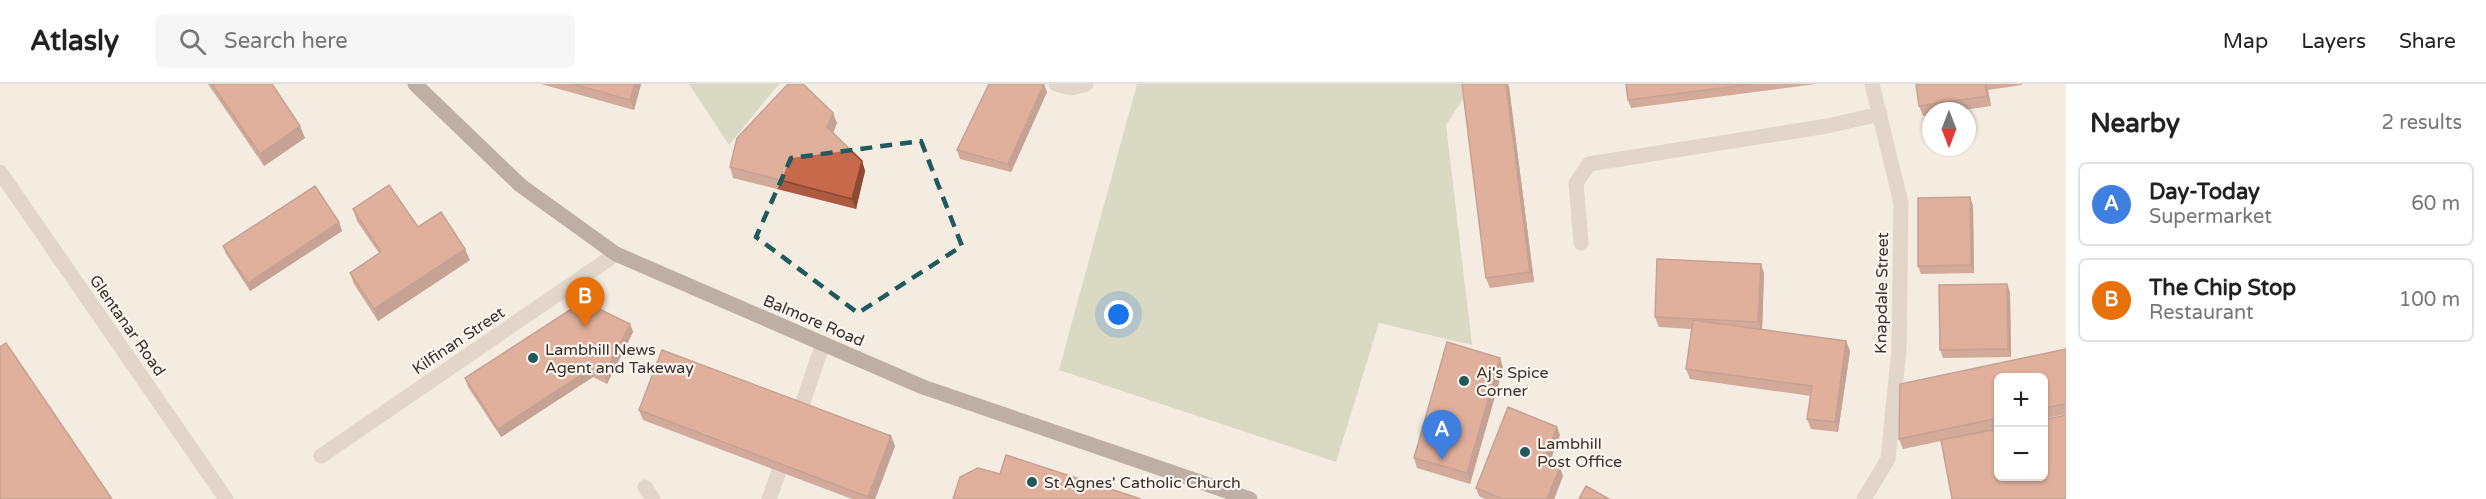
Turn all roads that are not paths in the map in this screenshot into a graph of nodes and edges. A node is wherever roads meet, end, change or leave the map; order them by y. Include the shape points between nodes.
1 (415, 84) edge
2 (1056, 84) edge
3 (1086, 84) edge
4 (1872, 84) edge
5 (1880, 114) junction
6 (0, 172) edge
7 (1581, 243) dead end
8 (616, 254) junction
9 (823, 343) junction
10 (321, 456) dead end
11 (226, 499) edge
12 (769, 499) edge
13 (1250, 499) edge
14 (1864, 499) edge

1 - 8 main road, Balmore Road via 520,185
2 - 3 street via 1071,88
4 - 5 street, Knapdale Street
5 - 7 street via 1589,164 1576,183
5 - 14 street, Knapdale Street via 1901,202 1899,349 1888,459
6 - 11 street, Glentanar Road
8 - 9 main road, Balmore Road
8 - 10 street, Kilfinan Street
9 - 12 street
9 - 13 main road, Balmore Road via 923,387

